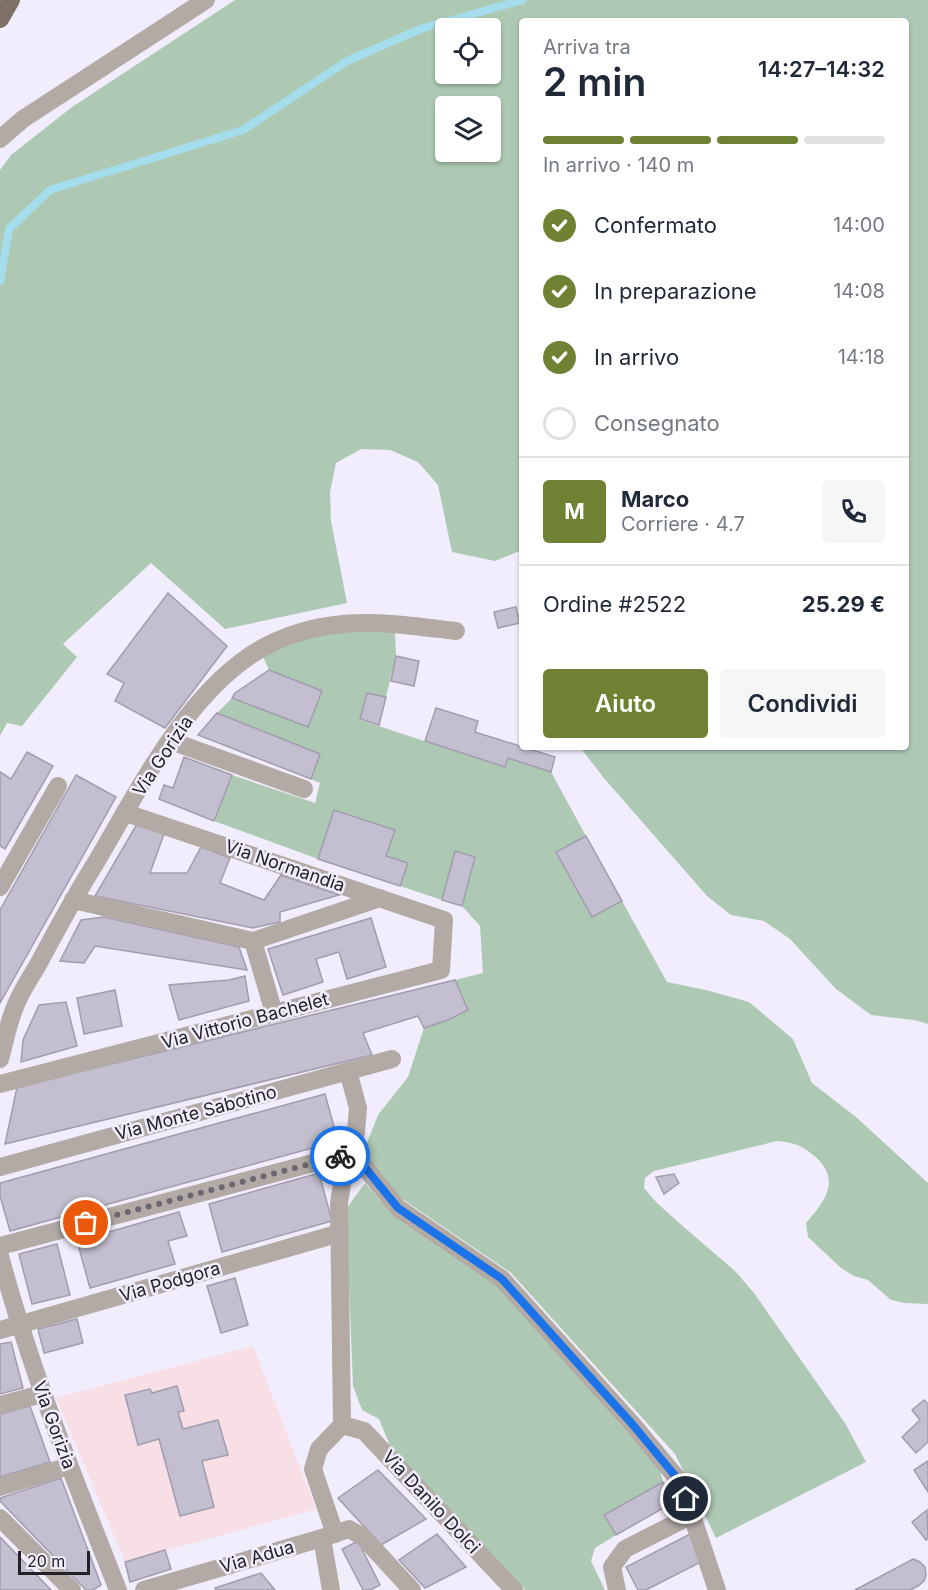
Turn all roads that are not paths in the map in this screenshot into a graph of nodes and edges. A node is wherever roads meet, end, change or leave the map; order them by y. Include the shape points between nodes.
1 (11, 0) edge
2 (206, 0) edge
3 (0, 19) edge
4 (0, 139) edge
5 (456, 631) dead end
6 (171, 741) junction
7 (58, 786) dead end
8 (303, 789) dead end
9 (126, 813) junction
10 (0, 887) edge
11 (380, 898) junction
12 (73, 900) junction
13 (444, 920) joint
14 (253, 941) junction
15 (273, 1013) junction
16 (0, 1059) edge
17 (392, 1059) dead end
18 (348, 1071) junction
19 (0, 1084) edge
20 (347, 1154) junction
21 (0, 1167) edge
22 (340, 1233) junction
23 (0, 1246) edge
24 (0, 1256) edge
25 (18, 1325) junction
26 (0, 1330) edge
27 (42, 1394) junction
28 (0, 1405) edge
29 (342, 1425) junction
30 (69, 1466) junction
31 (0, 1487) edge
32 (692, 1515) junction
33 (0, 1518) edge
34 (328, 1536) junction
35 (188, 1584) edge
36 (72, 1590) edge
37 (118, 1590) edge
38 (144, 1590) edge
39 (331, 1590) edge
40 (412, 1590) edge
41 (514, 1590) edge
42 (617, 1590) edge
43 (717, 1590) edge

1 - 3 main road
2 - 4 street via 23,119
5 - 6 street, Via Gorizia via 353,622 308,629 268,645 232,669 203,697
6 - 8 street
6 - 9 street, Via Gorizia
7 - 10 street
9 - 11 street, Via Normandia
9 - 12 street, Via Gorizia
11 - 13 street, Via Normandia
11 - 14 street
12 - 14 street
12 - 16 street, Via Gorizia via 15,1007
13 - 15 street, Via Vittorio Bachelet via 441,970
14 - 15 street
15 - 19 street, Via Vittorio Bachelet
17 - 18 street, Via Monte Sabotino
18 - 20 street via 358,1108 356,1132
18 - 21 street, Via Monte Sabotino
20 - 22 street via 339,1203
20 - 23 street
20 - 32 street via 363,1165 398,1208 502,1279 681,1483
22 - 25 street, Via Podgora
22 - 29 street
24 - 25 street, Via Gorizia
25 - 26 street, Via Podgora
25 - 27 street, Via Gorizia
27 - 28 street
27 - 30 street, Via Gorizia
29 - 34 street via 319,1449 313,1469
29 - 41 street, Via Danilo Dolci via 364,1431
30 - 31 street
30 - 37 street, Via Gorizia
32 - 42 street via 625,1549 612,1567
32 - 43 street
33 - 36 street
34 - 35 street, Via Adua
34 - 39 street
34 - 40 street via 349,1529 363,1537
35 - 38 street, Via Adua

